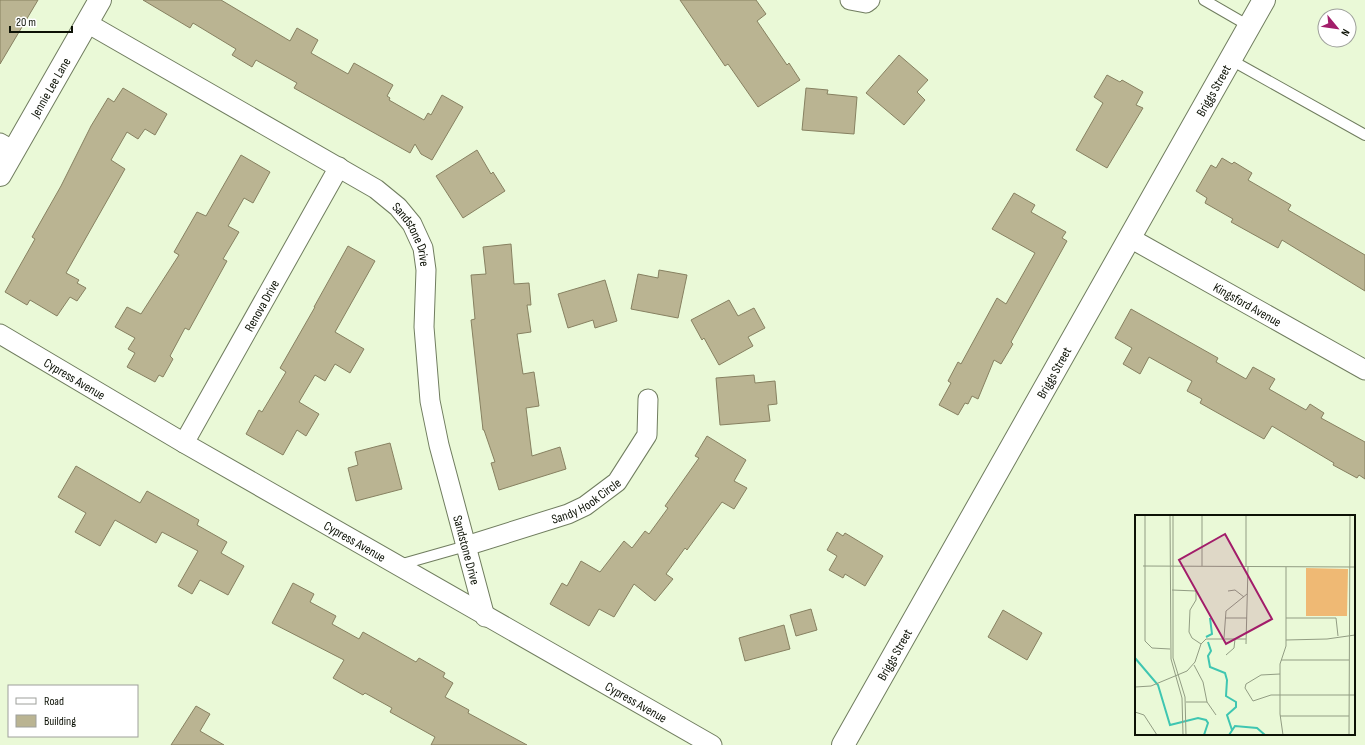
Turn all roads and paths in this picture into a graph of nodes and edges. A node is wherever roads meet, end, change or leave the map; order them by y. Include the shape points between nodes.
1 (100, 0) edge
2 (850, 0) edge
3 (870, 0) edge
4 (1204, 0) edge
5 (1264, 0) edge
6 (87, 23) junction
7 (1250, 26) junction
8 (1231, 60) junction
9 (1365, 135) edge
10 (7, 147) edge
11 (339, 167) junction
12 (0, 175) edge
13 (1130, 238) junction
14 (0, 334) edge
15 (1365, 370) edge
16 (648, 399) dead end
17 (184, 443) junction
18 (466, 546) junction
19 (397, 566) junction
20 (485, 617) junction
21 (712, 745) edge
22 (843, 745) edge

1 - 6 street, Jennie Lee Lane
2 - 3 street via 866,3
4 - 7 lane
5 - 7 street, Briggs Street
6 - 10 street, Jennie Lee Lane
6 - 11 street, Sandstone Drive
7 - 8 street, Briggs Street
8 - 9 lane
8 - 13 street, Briggs Street
10 - 12 street, Jennie Lee Lane
11 - 17 street, Renova Drive
11 - 18 street, Sandstone Drive via 376,189 398,207 412,224 423,248 426,270 424,327 430,401
13 - 15 street, Kingsford Avenue
13 - 22 street, Briggs Street
14 - 17 street, Cypress Avenue
16 - 18 street, Sandy Hook Circle via 647,435 617,482 585,506 568,514
17 - 19 street, Cypress Avenue
18 - 19 lane
18 - 20 street, Sandstone Drive
19 - 20 street, Cypress Avenue
20 - 21 street, Cypress Avenue

